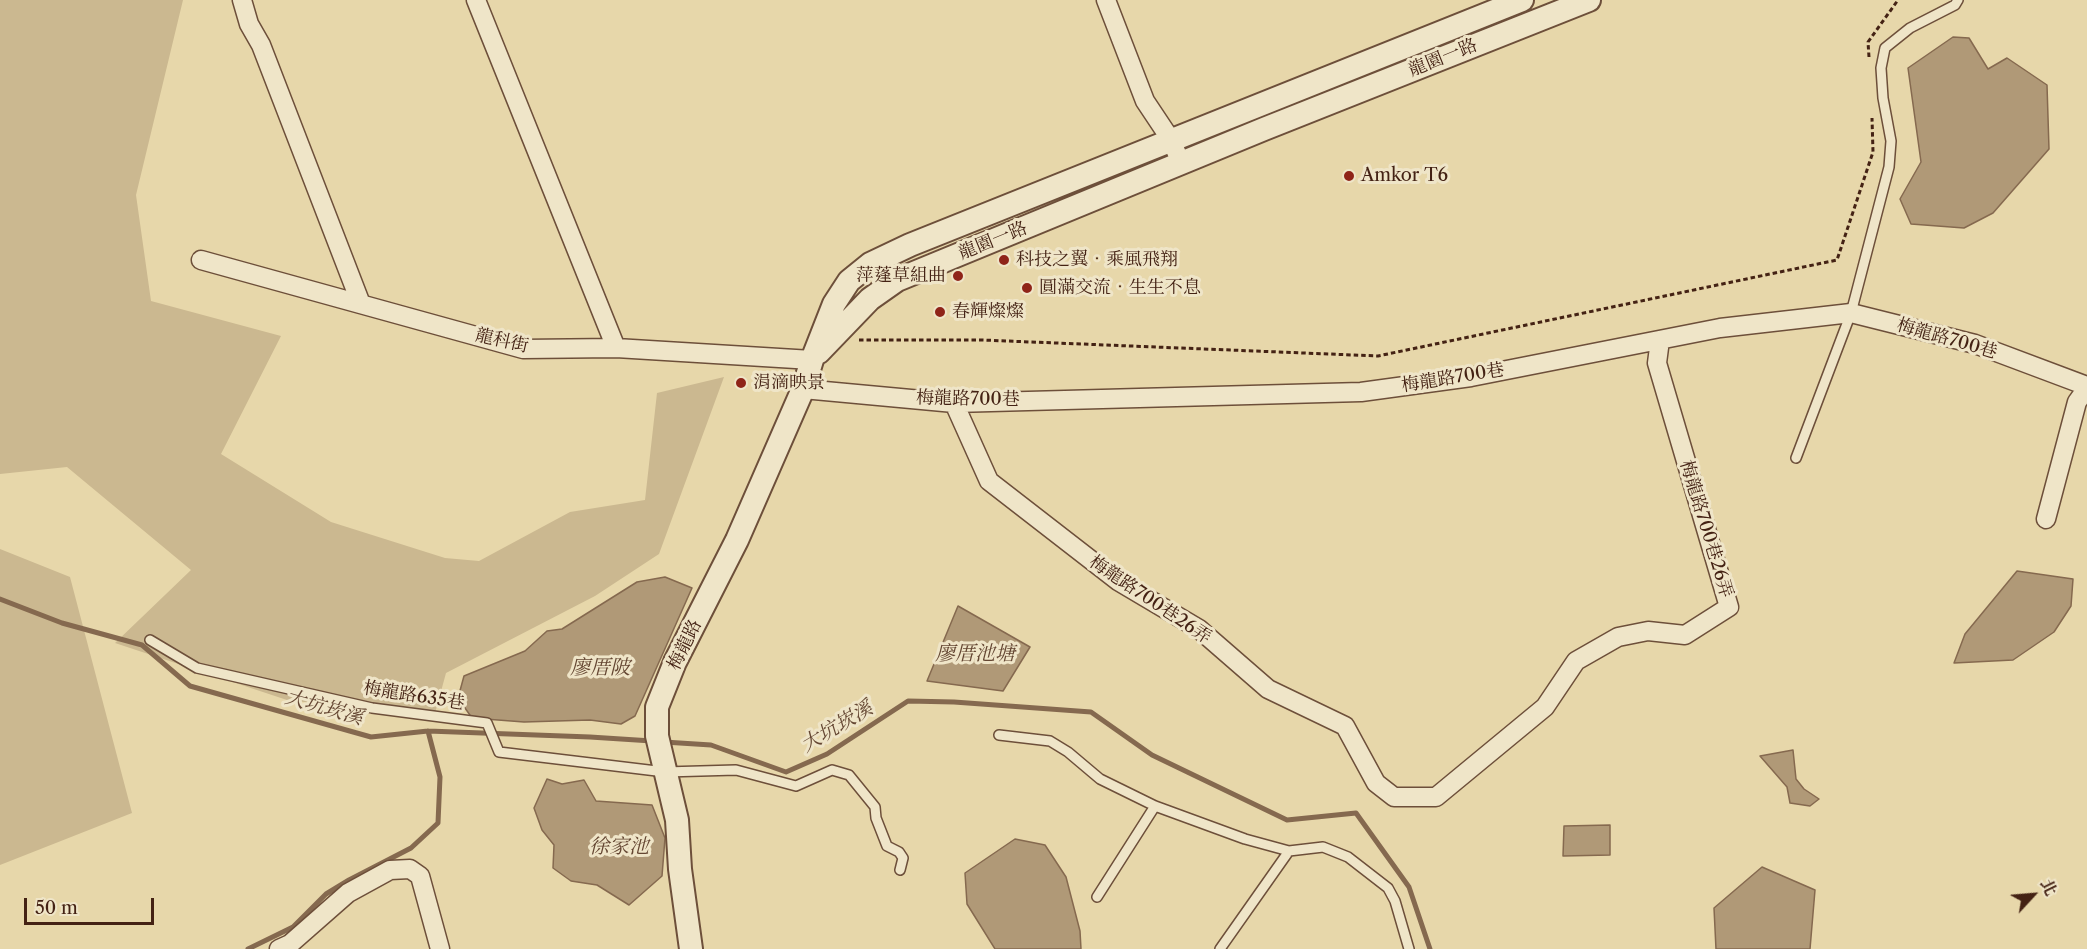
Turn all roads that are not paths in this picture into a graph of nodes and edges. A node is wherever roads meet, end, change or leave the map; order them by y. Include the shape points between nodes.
1 (242, 0) edge
2 (476, 0) edge
3 (1106, 0) edge
4 (1522, 0) edge
5 (1589, 0) edge
6 (1958, 0) edge
7 (1171, 141) junction
8 (1181, 163) junction
9 (201, 260) dead end
10 (361, 304) junction
11 (1851, 313) junction
12 (1660, 340) junction
13 (616, 348) junction
14 (812, 360) junction
15 (2087, 387) edge
16 (803, 389) junction
17 (954, 403) junction
18 (1796, 458) dead end
19 (2046, 519) dead end
20 (150, 639) dead end
21 (999, 735) dead end
22 (661, 753) junction
23 (1155, 806) junction
24 (1289, 851) junction
25 (900, 870) dead end
26 (1097, 897) dead end
27 (279, 949) edge
28 (440, 949) edge
29 (691, 949) edge
30 (1220, 949) edge
31 (1409, 949) edge

1 - 10 street
2 - 13 street
3 - 7 street via 1145,100
4 - 7 street, 龍園一路
5 - 8 street, 龍園一路
6 - 11 lane via 1885,48 1881,68 1891,141 1889,167
7 - 8 street
7 - 14 street, 龍園一路 via 910,244 870,264 849,281 834,304
8 - 14 street, 龍園一路 via 897,280 870,299
9 - 10 street, 龍科街
10 - 13 street, 龍科街 via 523,349
11 - 12 street, 梅龍路700巷 via 1720,328
11 - 15 street, 梅龍路700巷 via 1975,344
11 - 18 lane
12 - 17 street, 梅龍路700巷 via 1471,377 1360,392
12 - 17 street, 梅龍路700巷26弄 via 1657,363 1729,607 1685,635 1648,631 1618,638 1576,661 1545,707 1436,797 1394,797 1376,783 1345,726 1268,689 1199,629 1118,581 989,481
13 - 14 street, 龍科街
14 - 16 street, 梅龍路
15 - 19 street via 2077,402
16 - 17 street, 梅龍路700巷
16 - 22 street, 梅龍路 via 737,540 675,662 657,707
20 - 22 lane, 梅龍路635巷 via 197,668 372,708 487,723 499,752
21 - 23 lane via 1050,741 1100,779
22 - 25 lane, 梅龍路635巷 via 796,786 832,771 849,775 875,807 887,846 903,858
22 - 29 street, 梅龍路 via 677,820
23 - 24 lane
23 - 26 lane
24 - 30 lane
24 - 31 lane via 1323,847 1348,857 1388,888
27 - 28 street via 290,944 348,893 390,870 410,869 420,876

